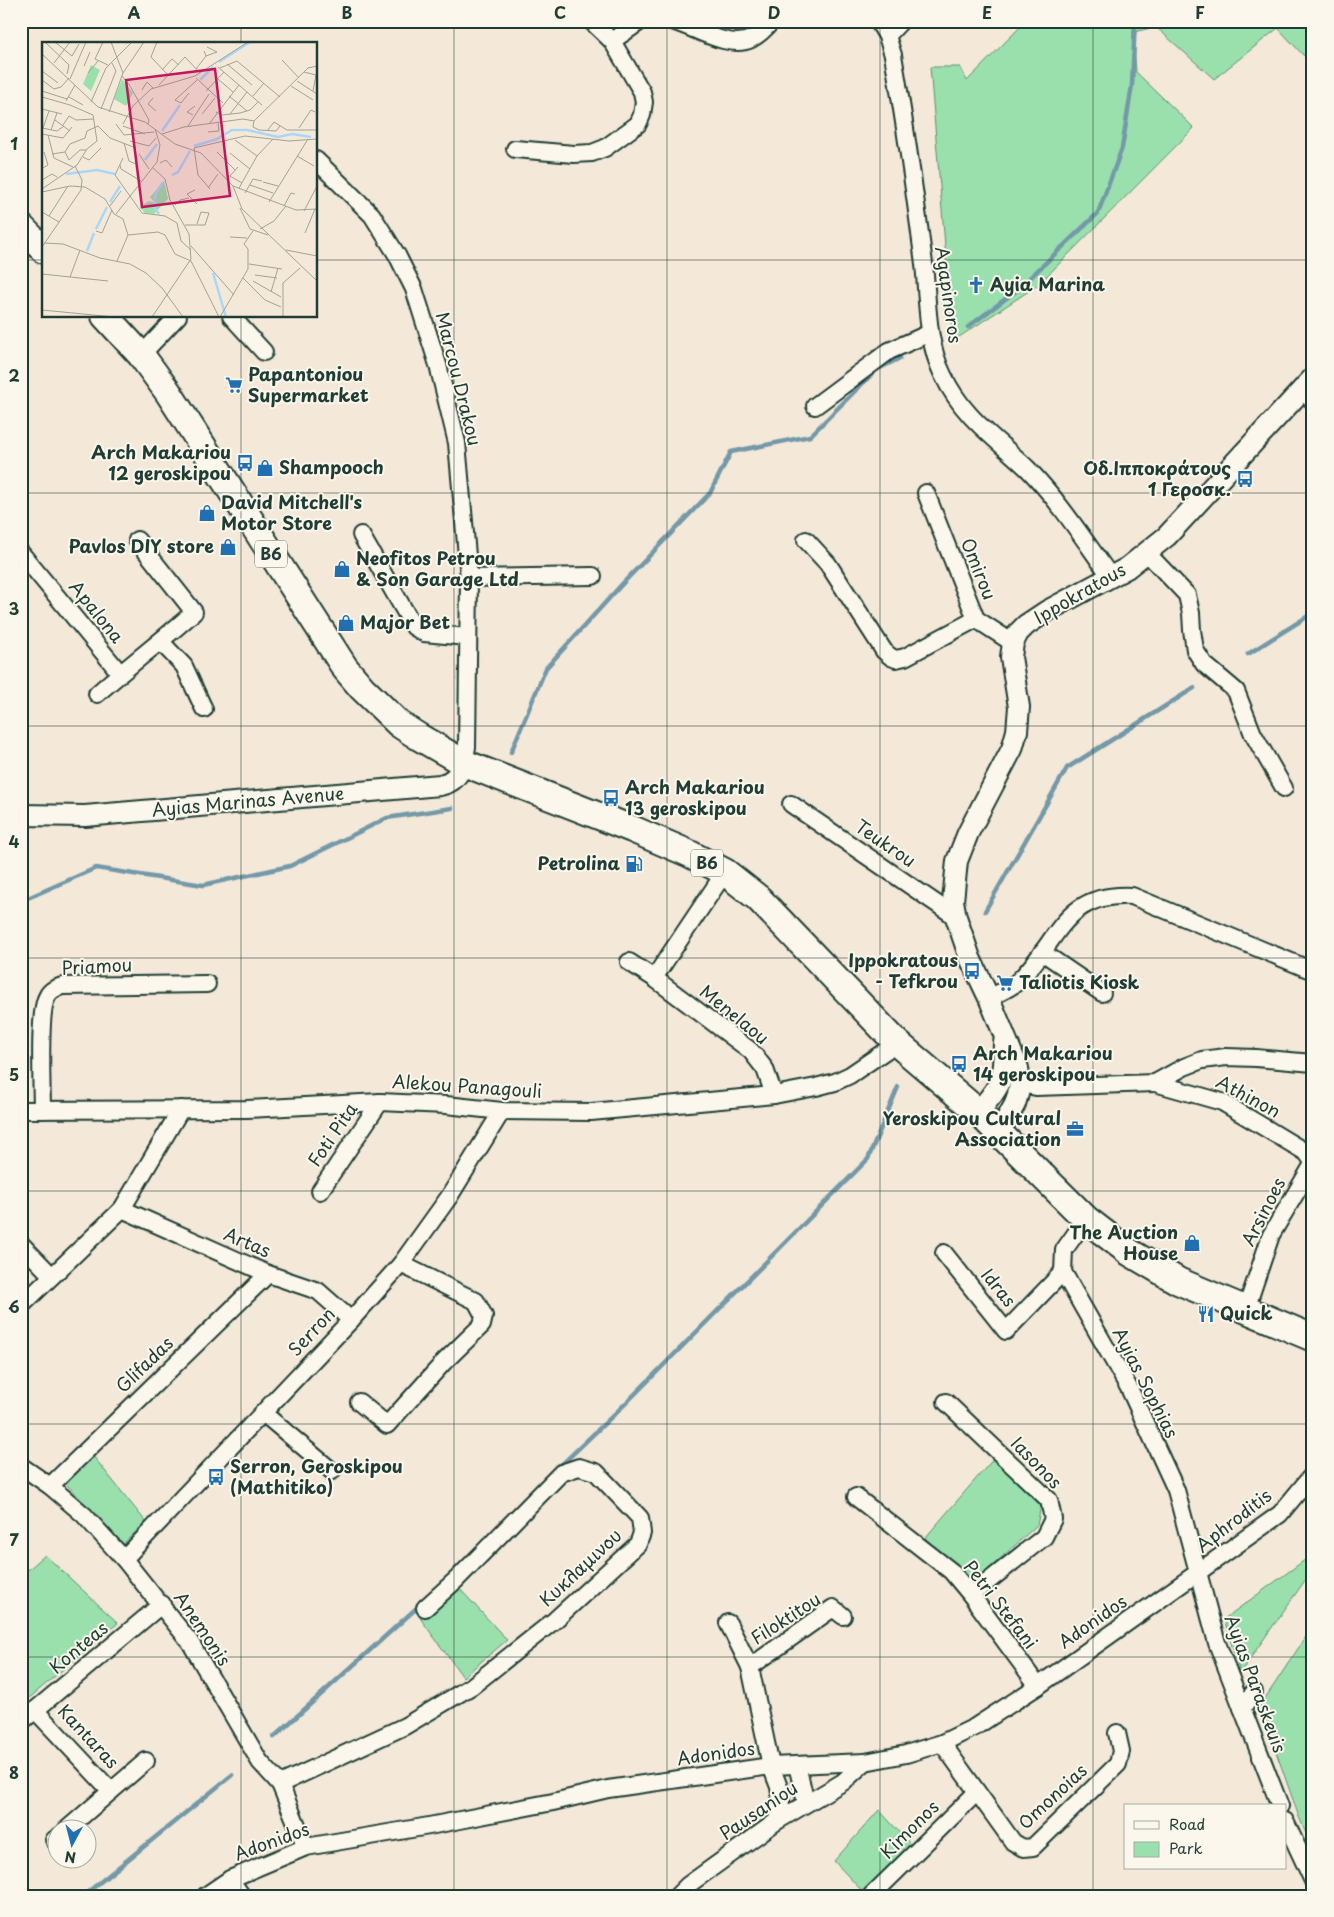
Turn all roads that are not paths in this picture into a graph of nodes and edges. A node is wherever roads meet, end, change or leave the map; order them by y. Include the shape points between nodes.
1 (592, 21) edge
2 (641, 21) edge
3 (672, 21) edge
4 (772, 21) edge
5 (878, 21) edge
6 (901, 21) edge
7 (887, 36) junction
8 (612, 41) junction
9 (515, 149) dead end
10 (318, 162) edge
11 (21, 226) edge
12 (42, 248) edge
13 (107, 318) edge
14 (176, 318) edge
15 (233, 318) edge
16 (930, 333) junction
17 (264, 352) dead end
18 (140, 355) junction
19 (1309, 390) edge
20 (815, 406) dead end
21 (926, 493) dead end
22 (361, 535) dead end
23 (137, 540) dead end
24 (806, 540) dead end
25 (21, 553) edge
26 (1147, 553) junction
27 (593, 576) dead end
28 (1111, 577) junction
29 (469, 578) junction
30 (976, 619) junction
31 (467, 637) junction
32 (161, 642) junction
33 (1013, 643) junction
34 (120, 673) junction
35 (97, 694) dead end
36 (204, 709) dead end
37 (464, 763) junction
38 (1284, 788) dead end
39 (791, 804) dead end
40 (21, 816) edge
41 (725, 872) junction
42 (956, 917) junction
43 (1042, 952) junction
44 (629, 962) dead end
45 (1313, 971) edge
46 (654, 978) junction
47 (207, 984) dead end
48 (1102, 993) dead end
49 (989, 998) junction
50 (1004, 1034) junction
51 (897, 1044) junction
52 (1313, 1063) edge
53 (1155, 1082) junction
54 (1020, 1084) junction
55 (774, 1096) junction
56 (380, 1102) junction
57 (180, 1109) junction
58 (21, 1110) edge
59 (42, 1110) junction
60 (502, 1111) junction
61 (978, 1112) junction
62 (1000, 1132) junction
63 (1311, 1155) edge
64 (320, 1191) dead end
65 (122, 1209) junction
66 (1086, 1219) junction
67 (21, 1244) edge
68 (944, 1253) dead end
69 (401, 1264) junction
70 (1063, 1272) junction
71 (268, 1274) junction
72 (52, 1276) junction
73 (21, 1306) edge
74 (1246, 1309) junction
75 (351, 1320) junction
76 (1313, 1338) edge
77 (359, 1402) dead end
78 (946, 1402) dead end
79 (263, 1412) junction
80 (21, 1466) edge
81 (332, 1471) dead end
82 (1313, 1474) edge
83 (50, 1486) junction
84 (856, 1497) dead end
85 (124, 1559) junction
86 (1197, 1574) junction
87 (971, 1595) junction
88 (162, 1604) junction
89 (425, 1608) dead end
90 (843, 1616) dead end
91 (728, 1623) dead end
92 (750, 1667) junction
93 (1038, 1686) junction
94 (1254, 1692) dead end
95 (1242, 1708) junction
96 (35, 1710) junction
97 (21, 1722) edge
98 (1117, 1733) dead end
99 (942, 1743) junction
100 (146, 1761) dead end
101 (865, 1762) junction
102 (797, 1765) junction
103 (771, 1766) junction
104 (280, 1784) junction
105 (111, 1791) junction
106 (976, 1793) junction
107 (806, 1803) junction
108 (1279, 1804) edge
109 (77, 1820) edge
110 (777, 1820) junction
111 (1286, 1823) edge
112 (306, 1847) junction
113 (230, 1879) junction
114 (1313, 1881) edge
115 (687, 1892) edge
116 (205, 1896) edge
117 (242, 1896) edge
118 (871, 1896) edge

1 - 8 street
2 - 8 street
3 - 4 street via 723,40 740,42 754,37
5 - 7 street, Agapinoros
6 - 7 street
7 - 16 street, Agapinoros via 902,105
8 - 9 street via 642,92 644,102 638,124 605,148 592,153
10 - 29 street, Marcou Drakou via 372,215 414,289 438,365 457,443
11 - 12 main road
13 - 18 main road, B6
14 - 18 street
15 - 17 street
16 - 20 street via 889,350
16 - 28 street, Agapinoros via 942,374 960,406 1028,469
18 - 37 main road, B6 via 184,417 345,668 400,724
19 - 26 street, Ippokratous
21 - 30 street, Omirou
22 - 31 street via 414,627 424,634
23 - 32 street via 194,612
24 - 30 street via 828,564 891,657 905,657
25 - 34 street, Apalona
26 - 28 street, Ippokratous
26 - 38 street via 1187,595 1195,650 1204,664 1236,690 1253,734
27 - 29 street
28 - 33 street, Ippokratous via 1026,625
29 - 31 street, Marcou Drakou
30 - 33 street, Omirou
31 - 37 street, Marcou Drakou via 467,746
32 - 34 street
32 - 36 street via 184,666
33 - 42 street via 1011,657 1019,707 1017,731 1012,749 957,861 953,901
34 - 35 street
37 - 40 street, Ayias Marinas Avenue via 458,776 440,785 85,816
37 - 41 main road, B6 via 632,829
39 - 42 street, Teukrou
41 - 46 street
41 - 51 main road, B6 via 758,898
42 - 49 street via 970,958
43 - 45 street via 1082,906 1099,898 1132,896
43 - 48 street
43 - 49 street via 1015,984
44 - 46 street, Menelaou
46 - 55 street, Menelaou via 750,1051 764,1068
47 - 59 street, Priamou via 62,986 54,989 42,1011
49 - 50 street
50 - 54 street via 1018,1068
50 - 61 street via 1000,1084
51 - 55 street, Alekou Panagouli via 835,1082
51 - 61 main road, B6
52 - 53 street via 1256,1058 1202,1060
53 - 54 street via 1036,1087
53 - 63 street, Athinon via 1222,1102
54 - 62 street via 1016,1104
55 - 60 street, Alekou Panagouli via 591,1112
56 - 57 street, Alekou Panagouli
56 - 60 street, Alekou Panagouli
56 - 64 street, Foti Pita
57 - 59 street, Alekou Panagouli
57 - 65 street
58 - 59 street, Alekou Panagouli
60 - 69 street, Serron via 449,1197
61 - 62 main road, B6
62 - 66 main road, B6
63 - 74 street, Arsinoes via 1271,1234
65 - 71 street, Artas
65 - 72 street
66 - 70 street via 1064,1250
66 - 74 main road, B6 via 1129,1252 1178,1281
67 - 72 street
68 - 70 street, Idras via 1006,1331
69 - 75 street, Serron
69 - 77 street via 476,1301 484,1316 482,1325 387,1425
70 - 86 street, Ayias Sophias via 1129,1388 1176,1490
71 - 75 street, Artas via 318,1291
71 - 83 street, Glifadas
72 - 73 street
74 - 76 main road, B6
75 - 79 street, Serron
78 - 87 street, Iasonos via 1048,1500 1053,1519 1044,1537
79 - 81 street
79 - 85 street, Serron
80 - 83 street, Anemonis
82 - 86 street, Aphroditis via 1280,1514
83 - 85 street, Anemonis via 84,1515
84 - 87 street, Petri Stefani via 951,1571
85 - 88 street, Anemonis
86 - 93 street, Adonidos
86 - 95 street, Ayias Paraskeuis via 1217,1643
87 - 93 street, Petri Stefani
88 - 96 street, Konteas
88 - 104 street, Anemonis via 190,1642 260,1762
89 - 104 street, Κυκλαμινου via 561,1474 579,1467 596,1472 640,1518 642,1533 638,1544 555,1620 472,1686 405,1726
90 - 92 street, Filoktitou via 833,1608
91 - 92 street, Filoktitou
92 - 103 street, Filoktitou
93 - 99 street, Adonidos via 975,1727
94 - 95 street
95 - 108 street, Ayias Paraskeuis
96 - 97 street, Konteas
96 - 105 street, Kantaras
98 - 106 street, Omonoias via 1121,1751 1118,1764 1033,1847 1023,1848 1012,1842
99 - 101 street, Adonidos
99 - 106 street, Omonoias
100 - 105 street, Kantaras
101 - 102 street, Adonidos
101 - 107 street, Pausaniou via 843,1782
102 - 103 street, Adonidos
102 - 107 street
103 - 110 street, Filoktitou via 779,1787
103 - 112 street, Adonidos via 608,1789 429,1826
104 - 112 street, Anemonis
105 - 109 street, Kantaras
106 - 118 street, Kimonos
107 - 110 street, Pausaniou
110 - 115 street, Pausaniou
111 - 114 street
112 - 113 street, Adonidos
113 - 116 street, Adonidos
113 - 117 street

